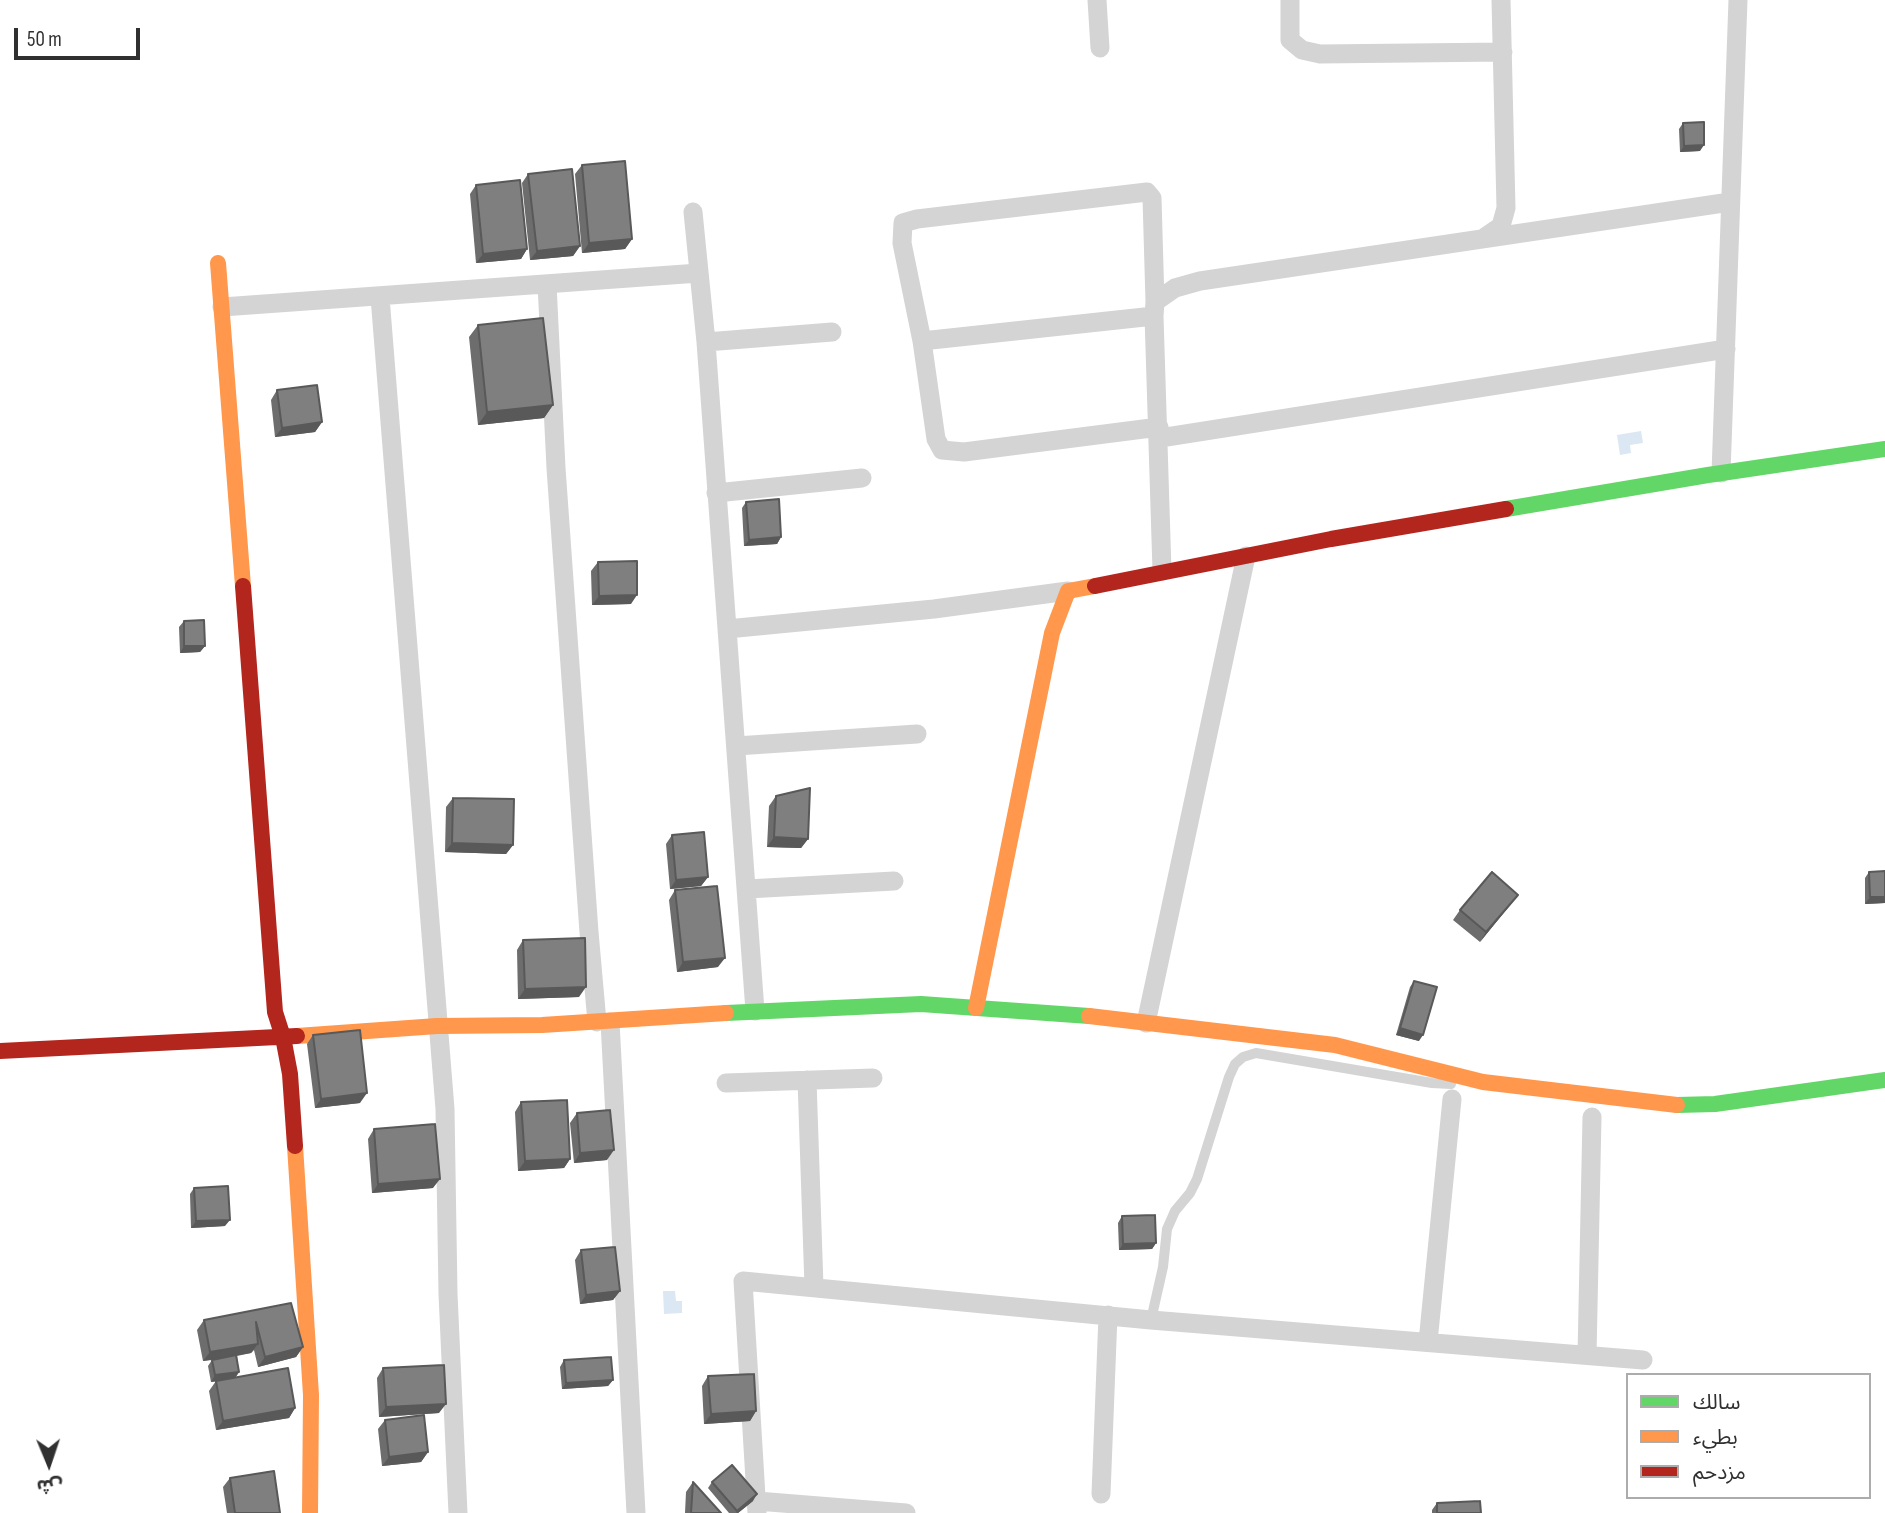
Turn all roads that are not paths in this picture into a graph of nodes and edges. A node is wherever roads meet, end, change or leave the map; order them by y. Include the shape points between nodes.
1 (1097, 0) edge
2 (1290, 0) edge
3 (1501, 0) edge
4 (1738, 0) edge
5 (1100, 48) dead end
6 (1503, 52) junction
7 (1730, 202) junction
8 (693, 212) dead end
9 (1484, 238) junction
10 (218, 263) dead end
11 (699, 272) junction
12 (547, 284) junction
13 (380, 297) junction
14 (222, 307) junction
15 (1155, 309) junction
16 (832, 332) dead end
17 (922, 341) junction
18 (706, 342) junction
19 (1726, 349) junction
20 (1159, 433) junction
21 (1885, 449) edge
22 (1721, 474) junction
23 (862, 478) dead end
24 (716, 493) junction
25 (1246, 556) junction
26 (1163, 571) junction
27 (1068, 591) junction
28 (727, 629) junction
29 (918, 734) dead end
30 (736, 746) junction
31 (894, 881) dead end
32 (747, 889) junction
33 (976, 1008) junction
34 (755, 1010) junction
35 (604, 1022) junction
36 (1146, 1023) junction
37 (437, 1026) junction
38 (283, 1037) junction
39 (0, 1051) edge
40 (873, 1078) dead end
41 (807, 1080) junction
42 (1885, 1080) edge
43 (1483, 1082) junction
44 (726, 1083) dead end
45 (1452, 1099) dead end
46 (1592, 1117) dead end
47 (814, 1287) junction
48 (1108, 1315) junction
49 (1151, 1320) junction
50 (1427, 1342) junction
51 (1587, 1355) junction
52 (1643, 1360) dead end
53 (1101, 1494) dead end
54 (757, 1507) edge
55 (310, 1513) edge
56 (458, 1513) edge
57 (636, 1513) edge
58 (906, 1513) edge

1 - 5 street
2 - 6 street via 1290,40 1301,50 1320,54
3 - 6 street
4 - 7 street
6 - 9 street via 1506,208 1500,226
7 - 9 street
7 - 19 street
8 - 11 street
9 - 15 street via 1200,281 1175,288
10 - 14 street
11 - 12 street
11 - 18 street
12 - 13 street
12 - 35 street via 589,932
13 - 14 street
13 - 37 street
14 - 38 street via 275,1012
15 - 17 street
15 - 17 street via 1152,198 1147,192 917,219 903,223 901,233
15 - 20 street
16 - 18 street
17 - 20 street via 936,439 942,450 964,452
18 - 24 street
19 - 20 street
19 - 22 street
20 - 26 street
21 - 22 street
22 - 25 street
23 - 24 street
24 - 28 street
25 - 26 street
25 - 36 street
26 - 27 street
27 - 28 street
27 - 33 street via 1052,633
28 - 30 street
29 - 30 street
30 - 32 street
31 - 32 street
32 - 34 street
33 - 34 street via 921,1004
33 - 36 street
34 - 35 street
35 - 37 street
35 - 57 street
36 - 43 street via 1335,1045
37 - 38 street
37 - 56 street via 445,1109
38 - 39 street
38 - 55 street via 290,1074 304,1261 311,1395
40 - 41 street
41 - 44 street
41 - 47 street
42 - 43 street via 1767,1098 1681,1105
43 - 49 lane via 1432,1083 1256,1053 1243,1057 1229,1077 1197,1179 1167,1229
45 - 50 street
46 - 51 street
47 - 48 street
47 - 54 street via 743,1281
48 - 49 street
48 - 53 street
49 - 50 street
50 - 51 street
51 - 52 street
54 - 58 street

